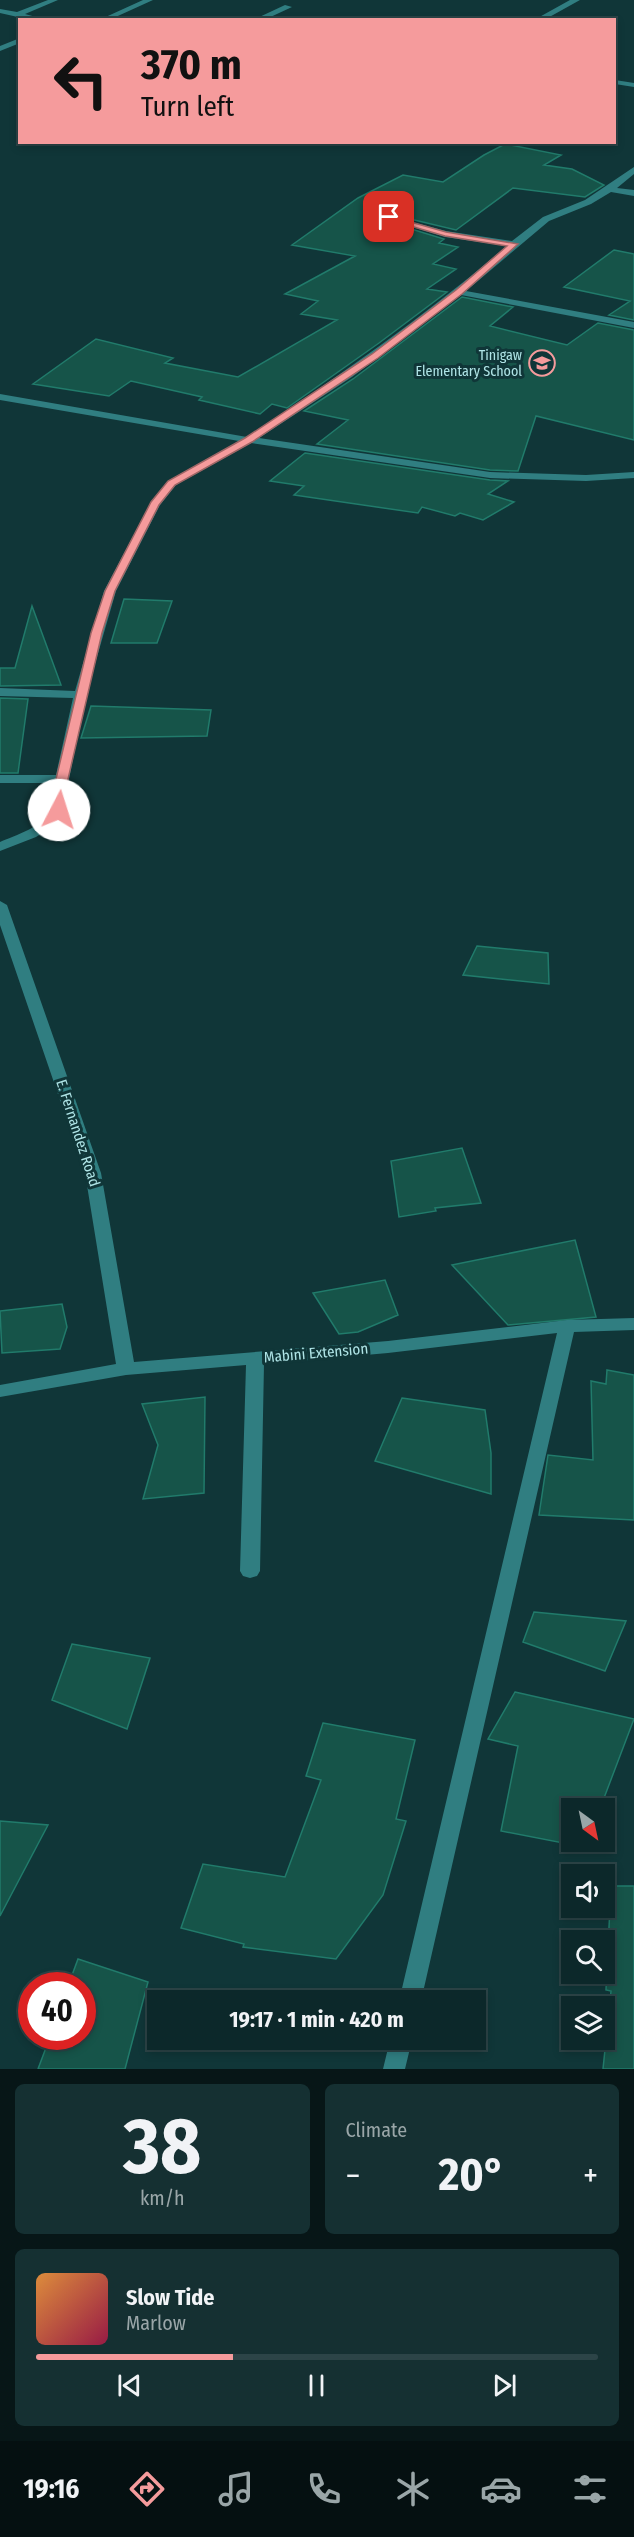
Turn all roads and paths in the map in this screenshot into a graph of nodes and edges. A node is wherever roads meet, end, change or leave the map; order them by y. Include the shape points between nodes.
1 (54, 0) edge
2 (149, 0) edge
3 (576, 0) edge
4 (288, 7) dead end
5 (0, 10) edge
6 (19, 14) junction
7 (36, 18) edge
8 (107, 18) edge
9 (261, 18) edge
10 (541, 18) edge
11 (18, 41) edge
12 (0, 49) edge
13 (616, 82) edge
14 (634, 85) edge
15 (634, 170) edge
16 (610, 189) junction
17 (634, 193) edge
18 (389, 217) dead end
19 (514, 244) junction
20 (459, 292) junction
21 (634, 325) edge
22 (0, 397) edge
23 (249, 440) junction
24 (634, 474) edge
25 (0, 692) edge
26 (80, 695) junction
27 (62, 779) junction
28 (0, 780) edge
29 (0, 847) edge
30 (1, 908) edge
31 (634, 1324) edge
32 (567, 1326) junction
33 (255, 1358) junction
34 (126, 1369) junction
35 (4, 1395) edge
36 (250, 1571) dead end
37 (413, 1990) edge
38 (399, 2050) edge
39 (394, 2069) edge

1 - 6 street
2 - 8 street
3 - 10 street
4 - 9 street
5 - 6 street
6 - 7 street
11 - 12 street
13 - 14 street
15 - 16 street
16 - 17 street
16 - 19 street via 546,219
18 - 19 street via 445,234
19 - 20 street
20 - 21 street
20 - 23 street via 348,375
22 - 23 street
23 - 24 street via 490,475 586,478
23 - 26 street via 172,483 155,504 110,591
25 - 26 street
26 - 27 street
27 - 28 street
27 - 29 street via 59,810 53,820
30 - 34 street, E. Fernandez Road via 93,1173
31 - 32 street, Mabini Extension
32 - 33 street, Mabini Extension
32 - 37 street
33 - 34 street, Mabini Extension
33 - 36 street
34 - 35 street, Mabini Extension
38 - 39 street

